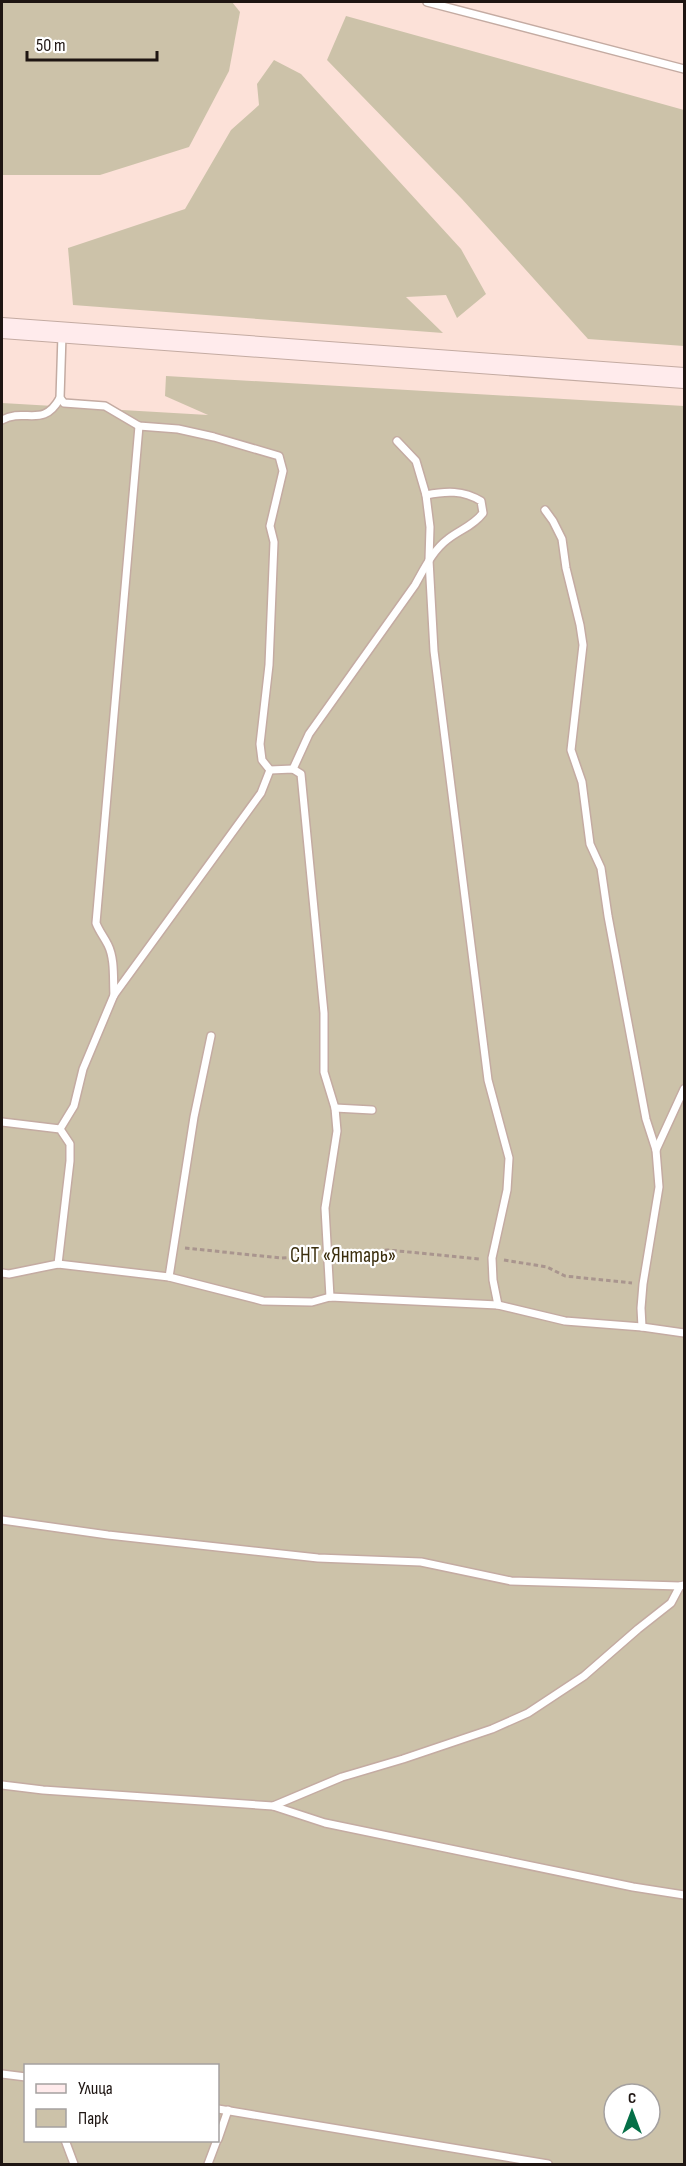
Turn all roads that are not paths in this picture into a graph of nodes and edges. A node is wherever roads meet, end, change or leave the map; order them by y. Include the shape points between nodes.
1 (427, 2) edge
2 (684, 69) edge
3 (2, 328) edge
4 (62, 332) junction
5 (684, 378) edge
6 (60, 398) junction
7 (2, 420) edge
8 (139, 426) junction
9 (397, 441) dead end
10 (426, 495) junction
11 (545, 510) dead end
12 (429, 560) junction
13 (292, 769) junction
14 (270, 770) junction
15 (114, 994) junction
16 (211, 1036) dead end
17 (684, 1089) edge
18 (335, 1108) junction
19 (372, 1110) dead end
20 (2, 1122) edge
21 (60, 1129) junction
22 (656, 1150) junction
23 (58, 1264) junction
24 (2, 1273) edge
25 (169, 1277) junction
26 (330, 1297) junction
27 (498, 1305) junction
28 (642, 1327) junction
29 (684, 1333) edge
30 (2, 1520) edge
31 (682, 1586) edge
32 (2, 1785) edge
33 (273, 1806) junction
34 (684, 1895) edge
35 (2, 2074) edge
36 (24, 2078) edge
37 (219, 2109) edge
38 (228, 2110) junction
39 (219, 2135) edge
40 (66, 2142) edge
41 (216, 2142) edge
42 (74, 2164) edge
43 (208, 2164) edge
44 (548, 2164) edge

1 - 2 lane
3 - 4 main road
4 - 5 main road
4 - 6 lane
6 - 7 lane via 53,410 42,415
6 - 8 lane via 64,403 105,406
8 - 14 lane via 178,429 279,456 283,471 270,526 274,542 269,665 260,744 262,760
8 - 15 lane via 96,923 109,946
9 - 10 lane via 416,460
10 - 12 lane
10 - 12 lane via 444,491 470,494 481,501 483,513 475,524 447,539
11 - 22 lane via 562,539 583,645 571,750 582,782 591,844 601,868 646,1119
12 - 13 lane via 309,734
12 - 27 lane via 434,651 486,1069 509,1158 507,1190 492,1258
13 - 14 lane
13 - 18 lane via 301,774 324,1013 324,1072
14 - 15 lane via 261,793
15 - 21 lane via 83,1069 74,1106
16 - 25 lane
17 - 22 lane
18 - 19 lane
18 - 26 lane via 337,1131 325,1208
20 - 21 lane
21 - 23 lane via 70,1144 70,1161
22 - 28 lane via 658,1187 640,1308
23 - 24 lane
23 - 25 lane
25 - 26 lane via 263,1301 312,1302
26 - 27 lane
27 - 28 lane via 565,1321
28 - 29 lane
30 - 31 lane via 318,1558 421,1562 511,1581
31 - 33 lane via 671,1603 584,1676 528,1713 492,1729 342,1777
32 - 33 lane
33 - 34 lane via 325,1823
35 - 36 lane
37 - 38 lane
38 - 39 lane
38 - 44 lane
40 - 42 lane
41 - 43 lane

